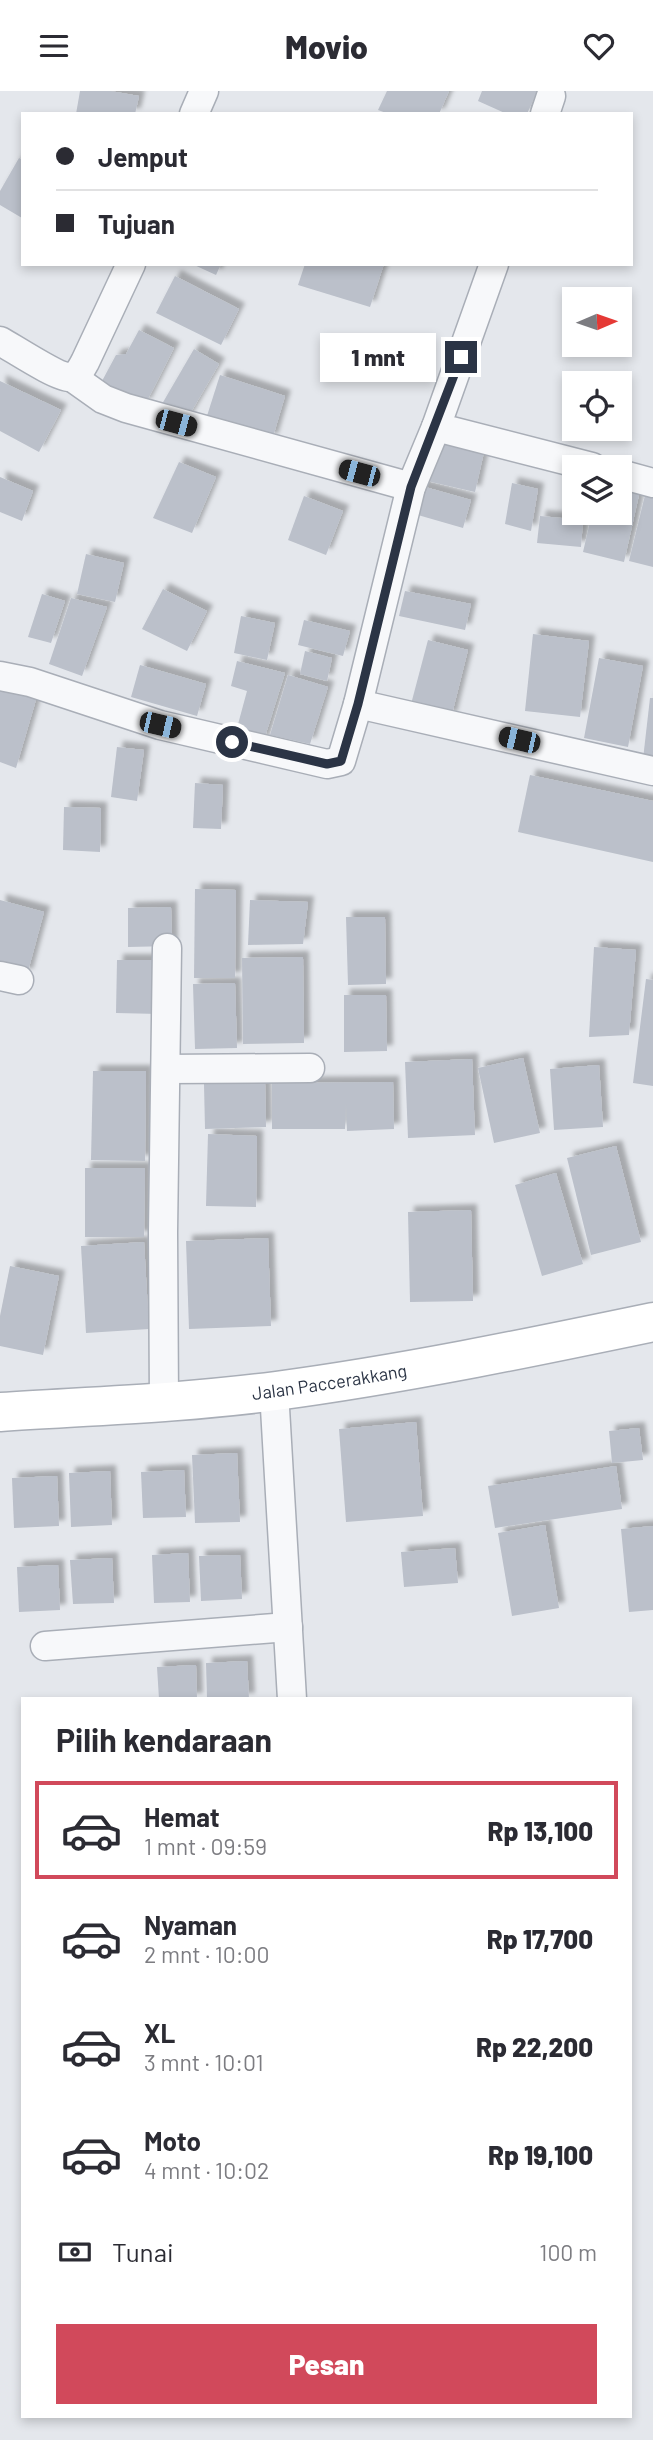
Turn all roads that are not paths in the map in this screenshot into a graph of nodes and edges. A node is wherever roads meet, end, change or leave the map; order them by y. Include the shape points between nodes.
1 (204, 91) edge
2 (195, 112) edge
3 (130, 266) edge
4 (493, 266) edge
5 (0, 341) edge
6 (72, 377) junction
7 (436, 427) junction
8 (562, 459) edge
9 (632, 477) edge
10 (653, 483) edge
11 (411, 487) junction
12 (0, 676) edge
13 (358, 704) junction
14 (653, 771) edge
15 (167, 947) dead end
16 (310, 1068) dead end
17 (166, 1069) junction
18 (653, 1322) edge
19 (274, 1391) junction
20 (164, 1402) junction
21 (0, 1412) edge
22 (288, 1627) junction
23 (45, 1646) dead end
24 (292, 1697) edge

1 - 2 street
3 - 6 street via 85,362
4 - 7 street
5 - 6 street
6 - 11 street via 126,408
7 - 8 street
7 - 11 street
9 - 10 street
11 - 13 street
12 - 13 street via 160,725 327,764 341,761
13 - 14 street
15 - 17 street
16 - 17 street
17 - 20 street
18 - 19 main road, Jalan Paccerakkang via 409,1371
19 - 20 main road, Jalan Paccerakkang
19 - 22 street
20 - 21 main road, Jalan Paccerakkang
22 - 23 street
22 - 24 street

